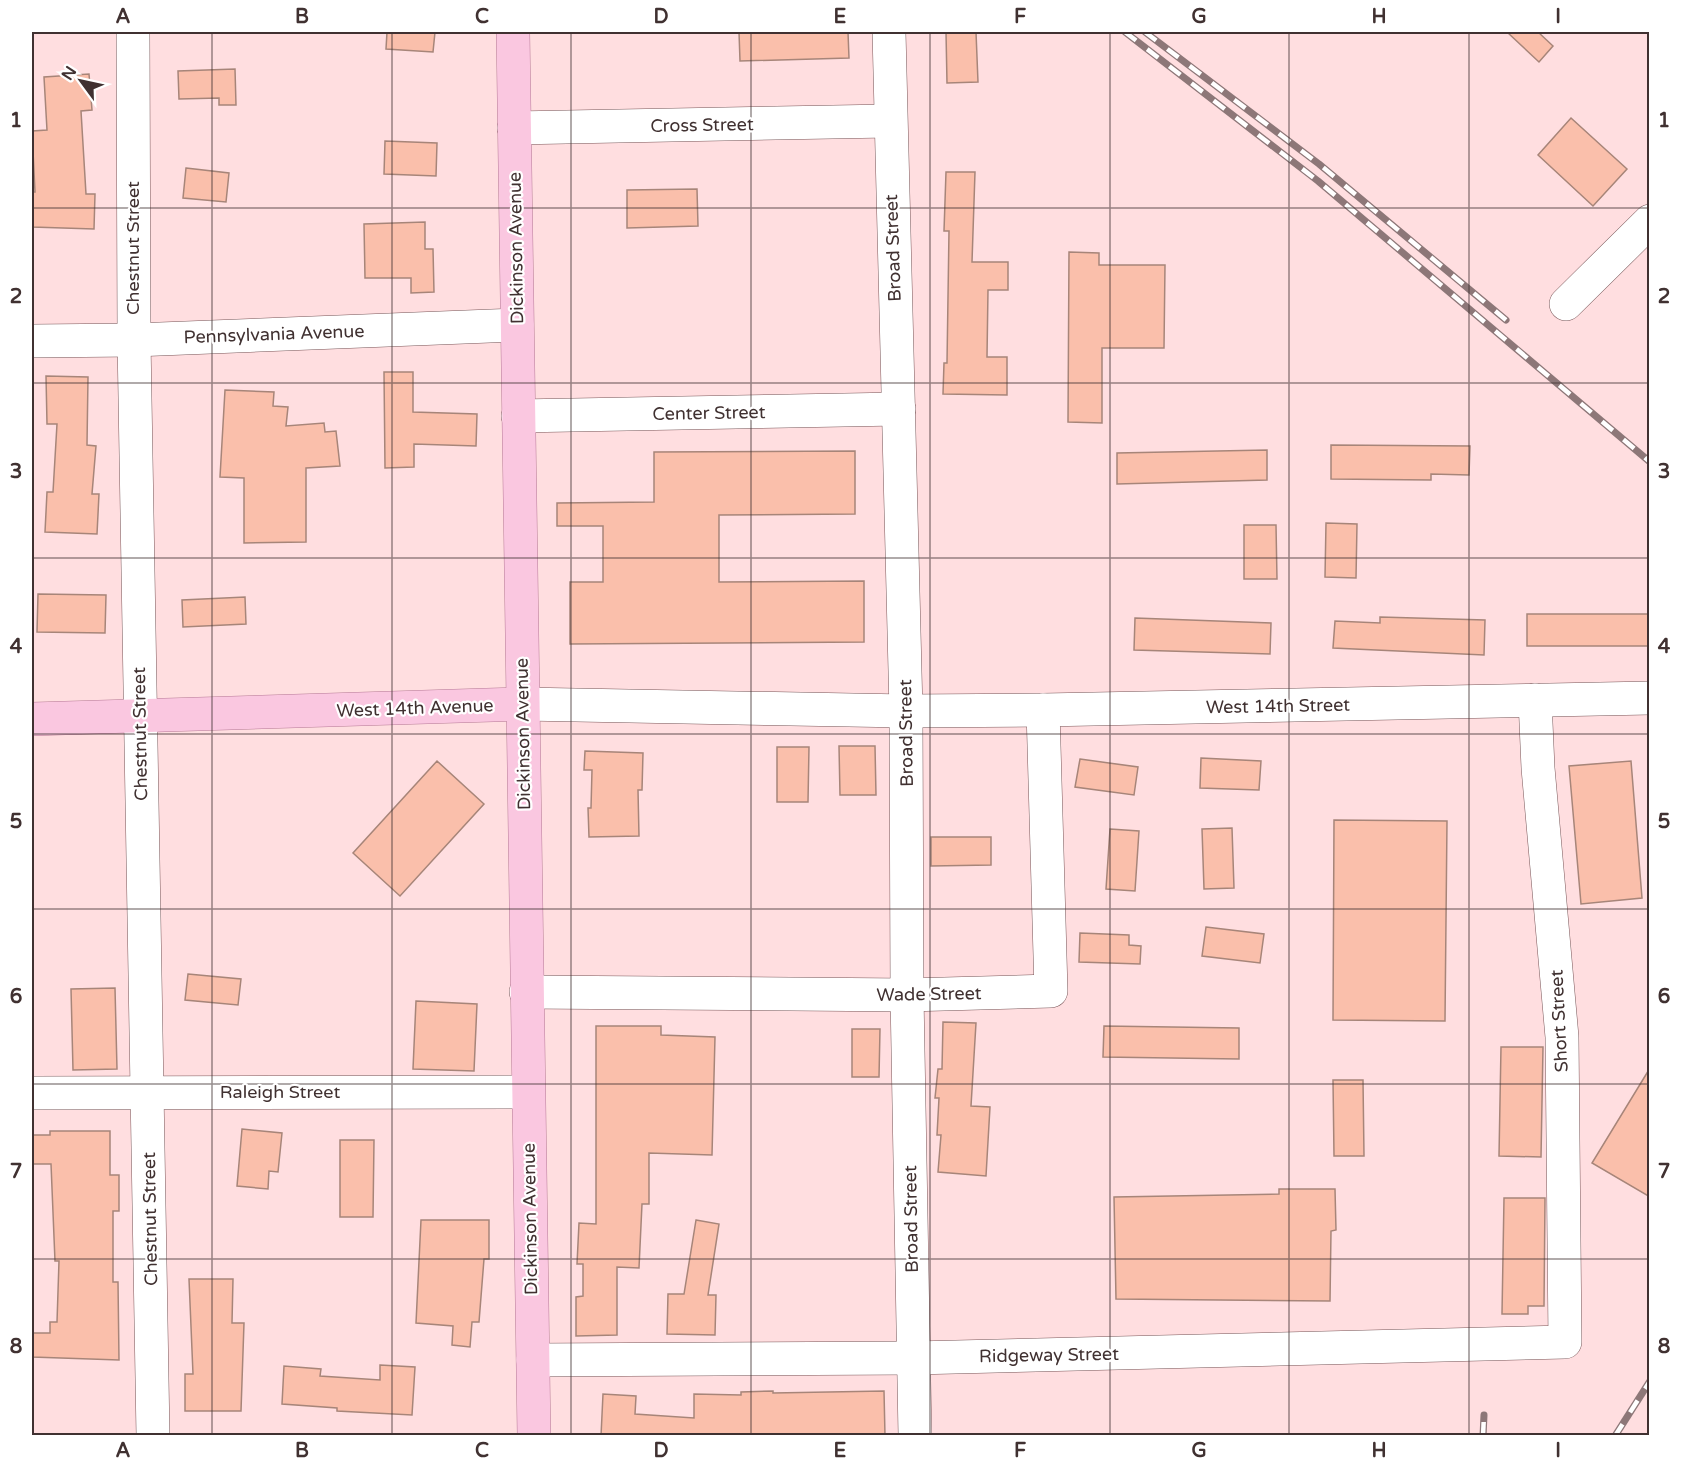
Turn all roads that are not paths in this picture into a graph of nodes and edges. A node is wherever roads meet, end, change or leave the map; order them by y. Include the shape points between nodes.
1 (133, 32) edge
2 (513, 32) edge
3 (889, 32) edge
4 (889, 121) junction
5 (514, 128) junction
6 (1650, 221) edge
7 (1566, 304) dead end
8 (517, 325) junction
9 (32, 340) edge
10 (134, 340) junction
11 (899, 409) junction
12 (518, 416) junction
13 (1650, 698) edge
14 (1535, 700) junction
15 (522, 704) junction
16 (1043, 710) junction
17 (906, 711) junction
18 (140, 718) junction
19 (32, 719) edge
20 (526, 992) junction
21 (907, 995) junction
22 (528, 1092) junction
23 (32, 1093) edge
24 (149, 1093) junction
25 (1564, 1342) joint
26 (914, 1358) junction
27 (533, 1360) junction
28 (153, 1436) edge
29 (534, 1436) edge
30 (915, 1436) edge

1 - 10 street, Chestnut Street
2 - 5 main road, Dickinson Avenue
3 - 4 street, Broad Street
4 - 5 street, Cross Street
4 - 11 street, Broad Street
5 - 8 main road, Dickinson Avenue
6 - 7 street
8 - 10 street, Pennsylvania Avenue
8 - 12 main road, Dickinson Avenue
9 - 10 street, Pennsylvania Avenue
10 - 18 street, Chestnut Street
11 - 12 street, Center Street
11 - 17 street, Broad Street
12 - 15 main road, Dickinson Avenue
13 - 14 street, West 14th Street
14 - 16 street, West 14th Street
14 - 25 street, Short Street via 1562,1037
15 - 17 street, West 14th Avenue
15 - 18 main road, West 14th Avenue
15 - 20 main road, Dickinson Avenue
16 - 17 street, West 14th Street
16 - 21 street, Wade Street via 1051,991
17 - 21 street, Broad Street
18 - 19 main road, West 14th Avenue
18 - 24 street, Chestnut Street
20 - 21 street, Wade Street
20 - 22 main road, Dickinson Avenue
21 - 26 street, Broad Street
22 - 24 street, Raleigh Street
22 - 27 main road, Dickinson Avenue
23 - 24 street, Raleigh Street
24 - 28 street, Chestnut Street
25 - 26 street, Ridgeway Street
26 - 27 street, Ridgeway Street
26 - 30 street, Broad Street
27 - 29 main road, Dickinson Avenue

